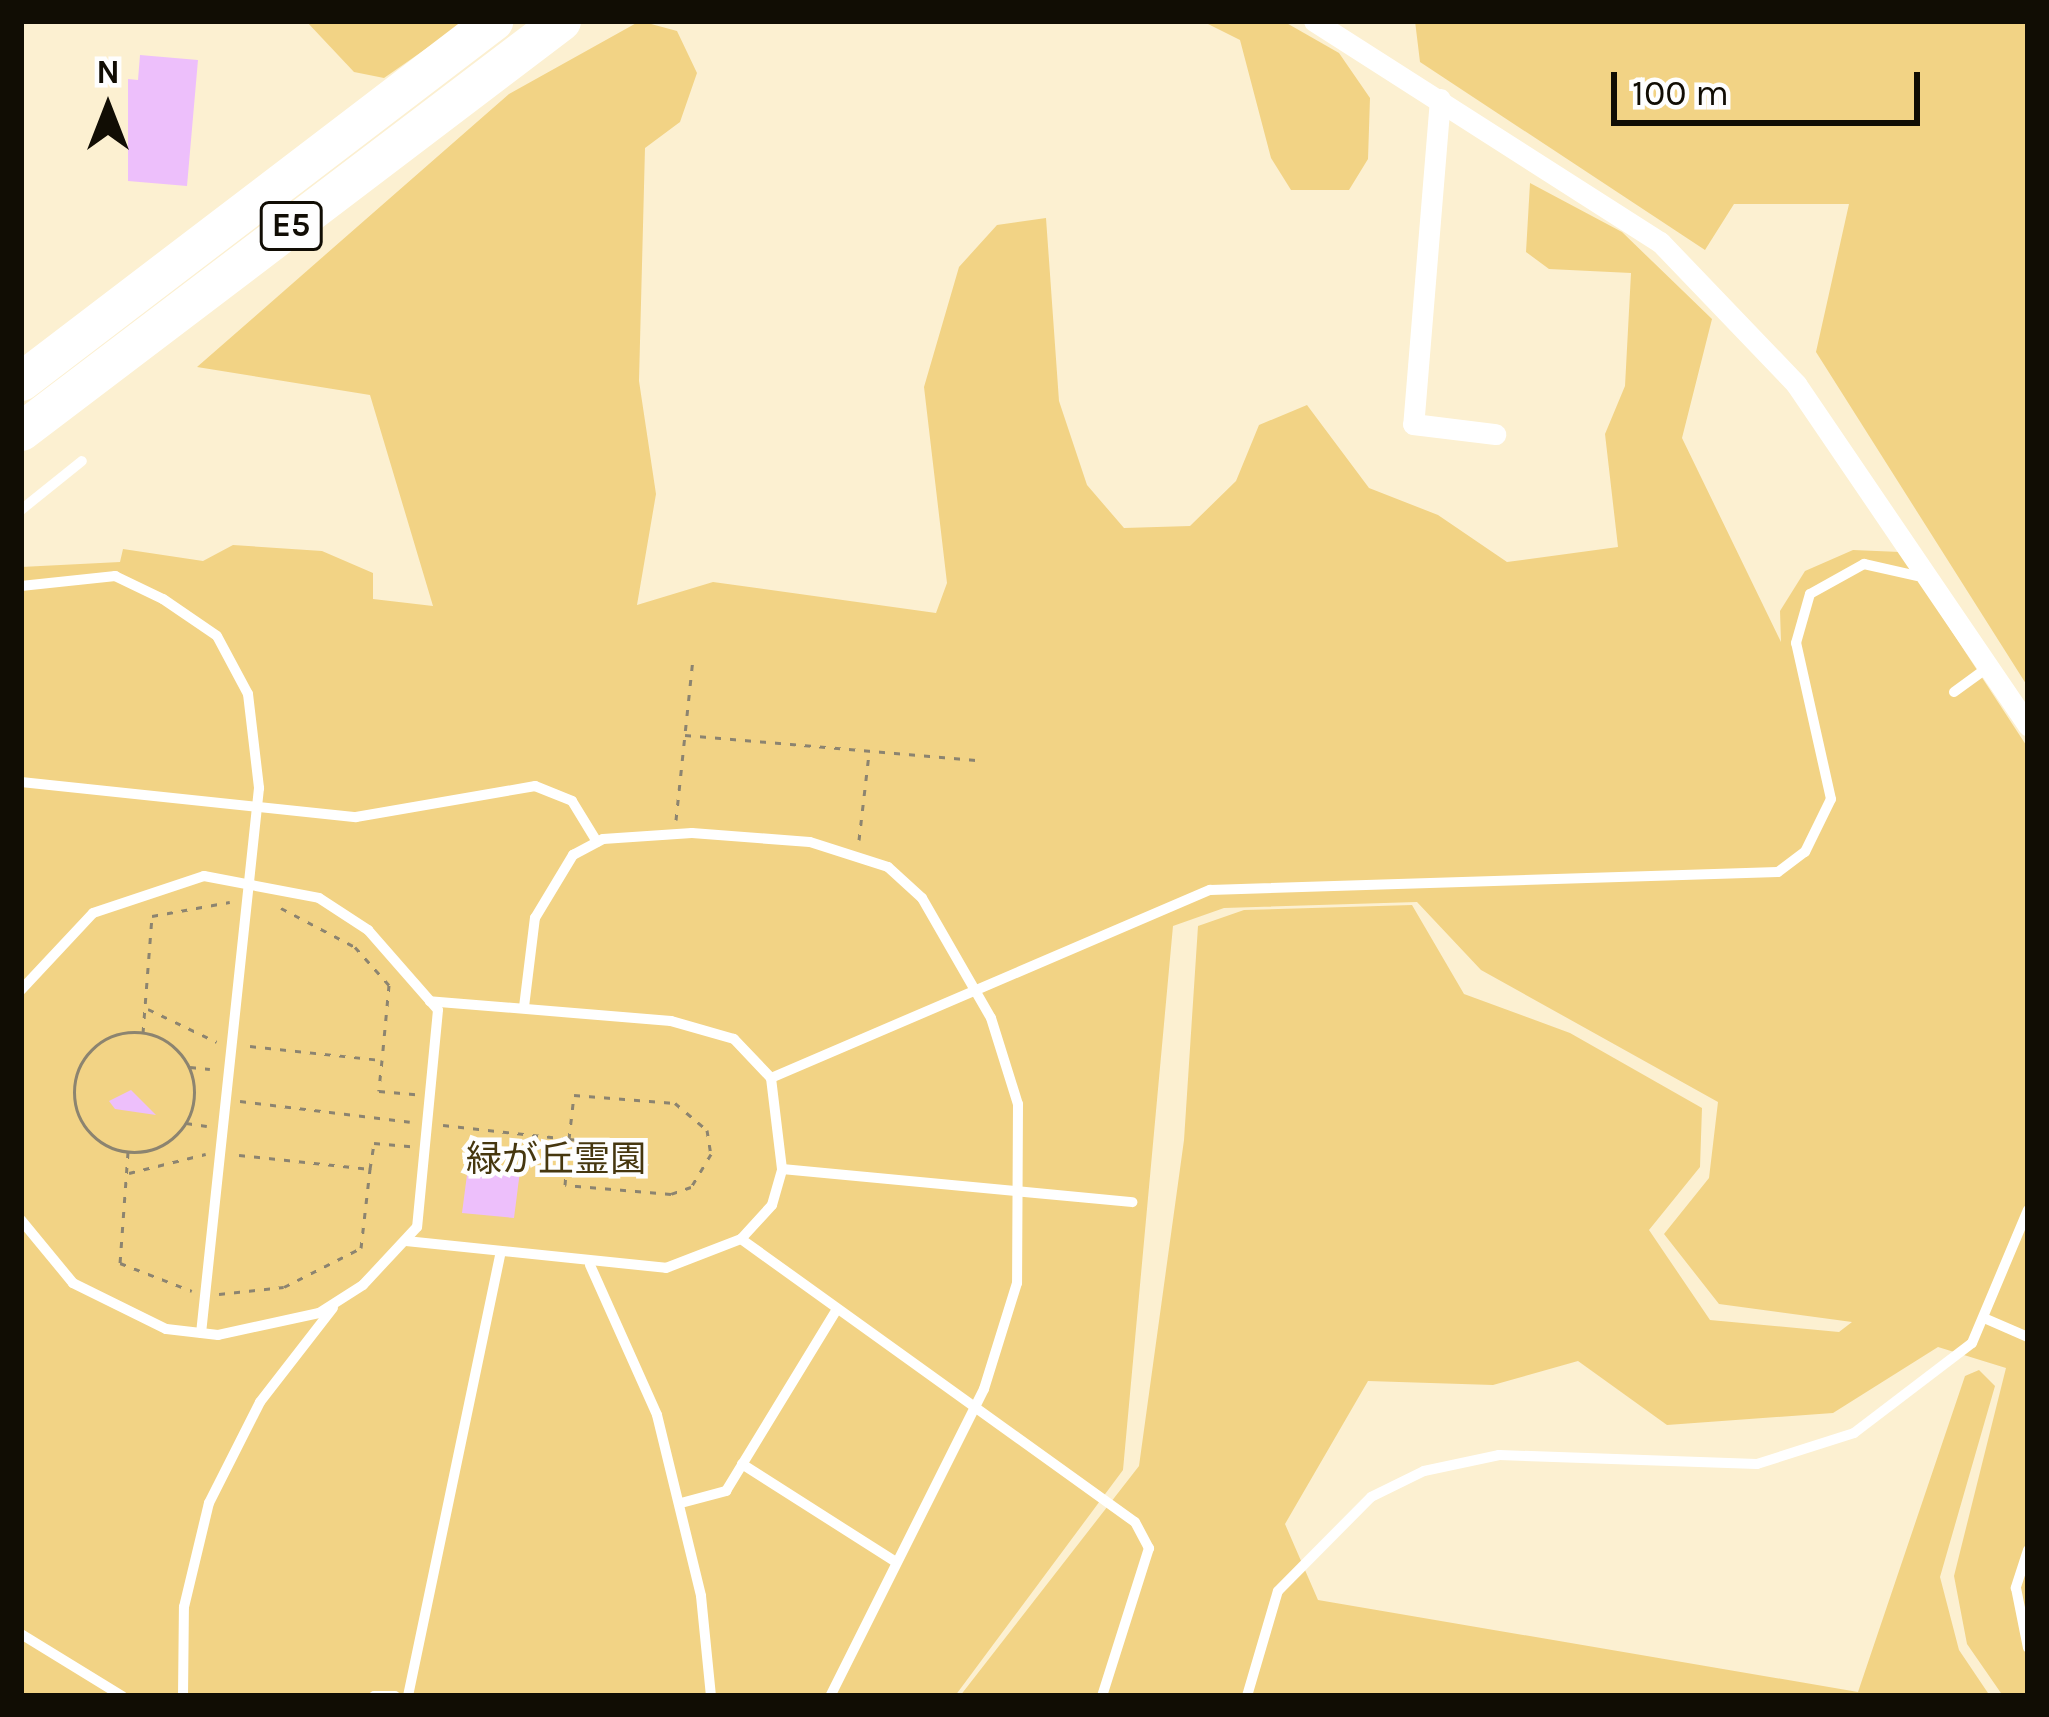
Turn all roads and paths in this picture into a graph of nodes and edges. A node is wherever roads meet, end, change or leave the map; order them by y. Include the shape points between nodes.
1 (493, 21) edge
2 (561, 21) edge
3 (1314, 21) edge
4 (1440, 99) junction
5 (21, 381) edge
6 (21, 430) edge
7 (1495, 434) dead end
8 (82, 461) dead end
9 (21, 510) edge
10 (21, 586) edge
11 (1937, 592) junction
12 (693, 659) dead end
13 (1987, 668) junction
14 (1954, 692) dead end
15 (2028, 726) edge
16 (685, 735) junction
17 (869, 751) junction
18 (979, 760) dead end
19 (21, 782) edge
20 (257, 807) junction
21 (674, 834) junction
22 (597, 842) junction
23 (858, 854) junction
24 (251, 879) junction
25 (248, 902) junction
26 (976, 987) junction
27 (21, 990) edge
28 (430, 1001) junction
29 (524, 1007) junction
30 (146, 1008) junction
31 (143, 1033) junction
32 (233, 1044) junction
33 (382, 1060) junction
34 (188, 1066) junction
35 (230, 1070) junction
36 (771, 1078) junction
37 (430, 1096) junction
38 (227, 1100) junction
39 (184, 1123) junction
40 (427, 1124) junction
41 (224, 1128) junction
42 (569, 1139) junction
43 (630, 1145) dead end
44 (424, 1148) junction
45 (128, 1151) junction
46 (221, 1153) junction
47 (370, 1169) junction
48 (782, 1169) junction
49 (126, 1173) junction
50 (1024, 1192) junction
51 (1132, 1202) dead end
52 (2028, 1210) edge
53 (21, 1220) edge
54 (741, 1239) junction
55 (406, 1240) junction
56 (500, 1255) junction
57 (590, 1265) junction
58 (342, 1298) junction
59 (837, 1309) junction
60 (1984, 1318) junction
61 (201, 1333) junction
62 (2028, 1337) edge
63 (973, 1408) junction
64 (742, 1464) junction
65 (681, 1503) junction
66 (2028, 1550) edge
67 (896, 1562) junction
68 (21, 1634) edge
69 (2028, 1648) edge
70 (122, 1696) edge
71 (182, 1696) edge
72 (374, 1696) edge
73 (395, 1696) edge
74 (408, 1696) edge
75 (711, 1696) edge
76 (830, 1696) edge
77 (1102, 1696) edge
78 (1247, 1696) edge

1 - 5 highway, E5
2 - 6 highway, E5
3 - 4 street
4 - 7 street via 1412,424
4 - 11 street via 1607,198 1691,272 1796,384
8 - 9 lane
10 - 20 lane via 115,576 217,636 248,694
11 - 13 street
11 - 26 lane via 1910,571 1864,563 1810,594 1796,643 1831,799 1805,852 1778,872 1210,890
12 - 16 path
13 - 14 lane
13 - 15 street
16 - 17 path
16 - 21 path
17 - 18 path
17 - 23 path
19 - 20 lane
20 - 22 lane via 375,816 535,786 572,802
20 - 24 lane
21 - 22 lane
21 - 23 lane
22 - 29 lane via 573,855 535,918
23 - 26 lane via 922,898
24 - 25 lane
24 - 27 lane via 204,876 110,904 48,952
24 - 28 lane via 319,898 368,930
25 - 30 path via 152,916
25 - 32 lane
25 - 33 path via 335,934 388,985
26 - 36 lane
26 - 50 lane via 1018,1104
28 - 29 lane
28 - 37 lane
29 - 36 lane via 722,1036 753,1052
30 - 31 path
30 - 32 path via 199,1040
31 - 34 path
31 - 45 path via 99,1043 76,1076 91,1134
32 - 33 path
32 - 35 lane
33 - 37 path via 379,1091
34 - 35 path
34 - 39 path
35 - 38 lane
36 - 48 lane
37 - 40 lane
38 - 40 path
38 - 41 lane
39 - 41 path
39 - 45 path via 167,1142
40 - 42 path
40 - 44 lane
41 - 46 lane
42 - 42 path via 574,1095 674,1102 707,1130 711,1154 691,1187 637,1195 565,1185
42 - 43 path
44 - 47 path via 374,1143
44 - 55 lane
45 - 49 path
46 - 47 path
46 - 49 path
46 - 61 lane
47 - 49 path via 361,1248 254,1294 166,1287 119,1263
48 - 50 lane
48 - 54 lane via 772,1205
50 - 51 lane
50 - 63 lane via 1017,1283
52 - 60 lane
53 - 61 lane via 73,1283 117,1311
54 - 57 lane via 666,1268
54 - 59 lane
55 - 56 lane
55 - 58 lane
56 - 57 lane
56 - 74 lane
57 - 65 lane via 657,1415
58 - 61 lane via 269,1330
58 - 71 lane via 260,1402 209,1503 184,1607
59 - 63 lane
59 - 64 lane
60 - 62 lane
60 - 78 lane via 1935,1381 1804,1454 1711,1466 1499,1455 1424,1471 1371,1497 1278,1591
63 - 67 lane
63 - 77 lane via 1136,1522 1149,1548
64 - 65 lane via 726,1490
64 - 67 lane
65 - 75 lane
66 - 69 lane via 2016,1588
67 - 76 lane
68 - 70 lane
72 - 73 lane

